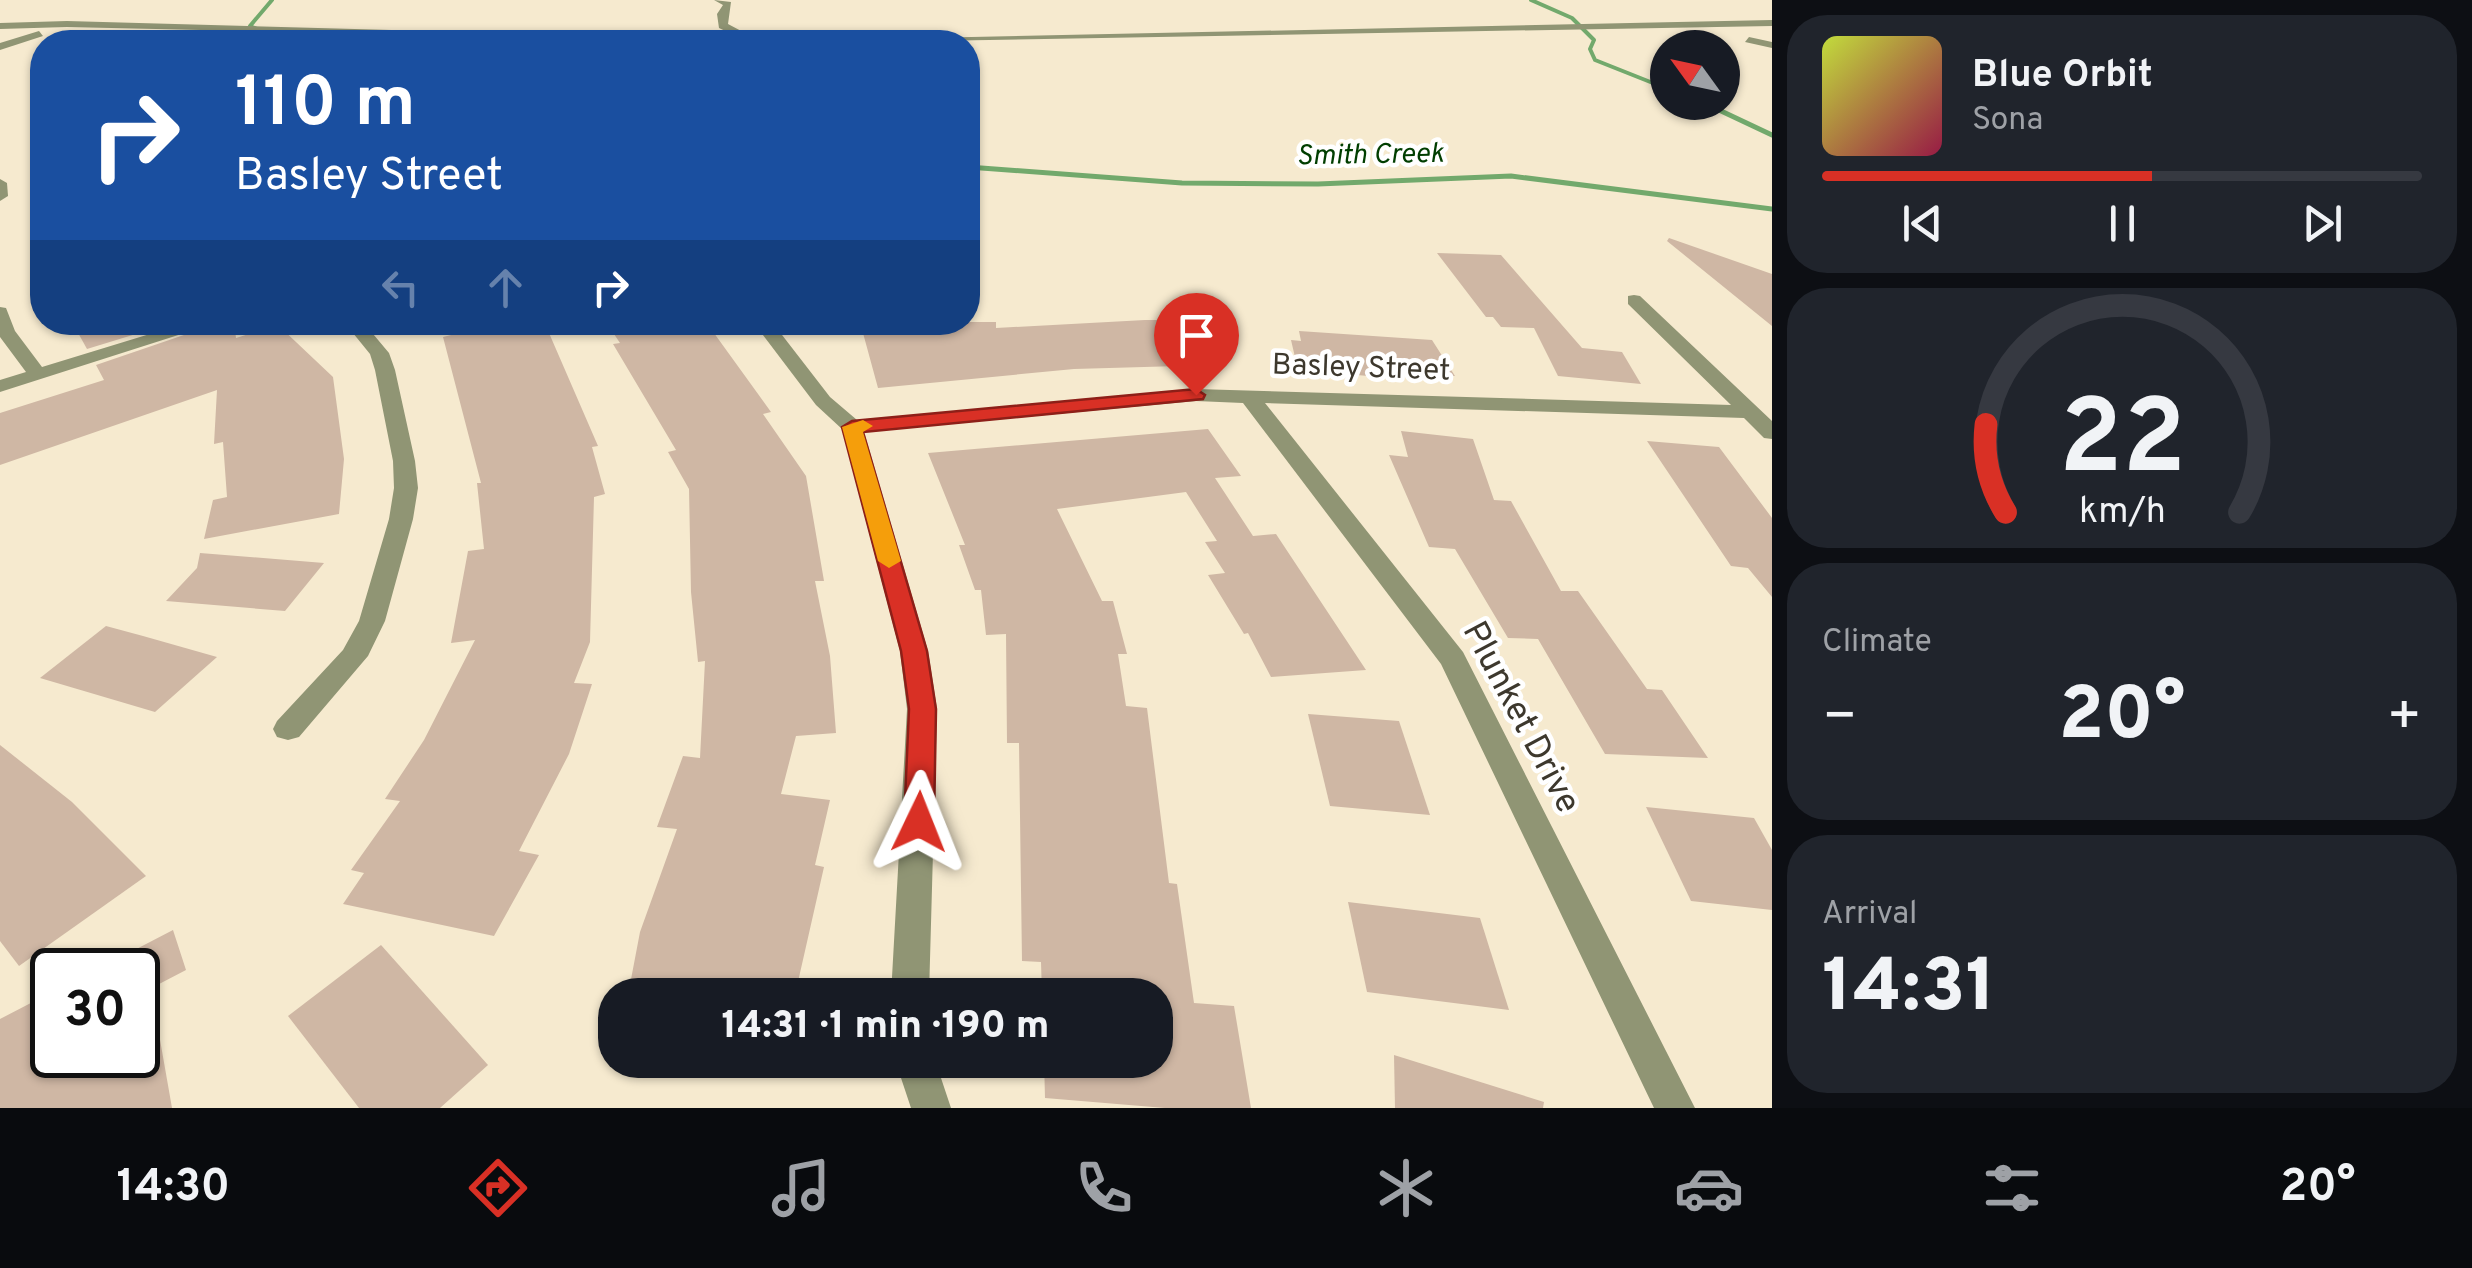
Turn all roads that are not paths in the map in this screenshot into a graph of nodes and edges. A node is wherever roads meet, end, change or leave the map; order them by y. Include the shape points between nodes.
1 (719, 0) edge
2 (0, 18) edge
3 (67, 24) junction
4 (1770, 24) edge
5 (0, 26) edge
6 (50, 30) edge
7 (242, 30) edge
8 (732, 30) edge
9 (30, 37) edge
10 (980, 40) edge
11 (1749, 40) dead end
12 (1772, 45) edge
13 (0, 47) edge
14 (0, 183) edge
15 (0, 196) edge
16 (1634, 300) dead end
17 (0, 312) edge
18 (167, 335) edge
19 (364, 335) edge
20 (772, 335) edge
21 (38, 374) junction
22 (0, 386) edge
23 (1248, 395) junction
24 (1750, 412) junction
25 (852, 427) junction
26 (1772, 433) edge
27 (288, 728) dead end
28 (911, 978) edge
29 (921, 1078) edge
30 (932, 1108) edge
31 (1675, 1108) edge

1 - 8 street via 728,4 723,26
2 - 3 street
3 - 5 street
3 - 6 street
3 - 7 street
4 - 10 street
9 - 13 street
11 - 12 street
14 - 15 street
16 - 24 street
17 - 21 street via 6,332
18 - 21 street
19 - 27 street via 385,370 406,488 372,621 354,656
20 - 25 street via 822,402
21 - 22 street
23 - 24 street, Basley Street
23 - 25 street, Basley Street
23 - 31 street, Plunket Drive via 1453,659
24 - 26 street
25 - 28 street via 914,651 922,709
29 - 30 street

